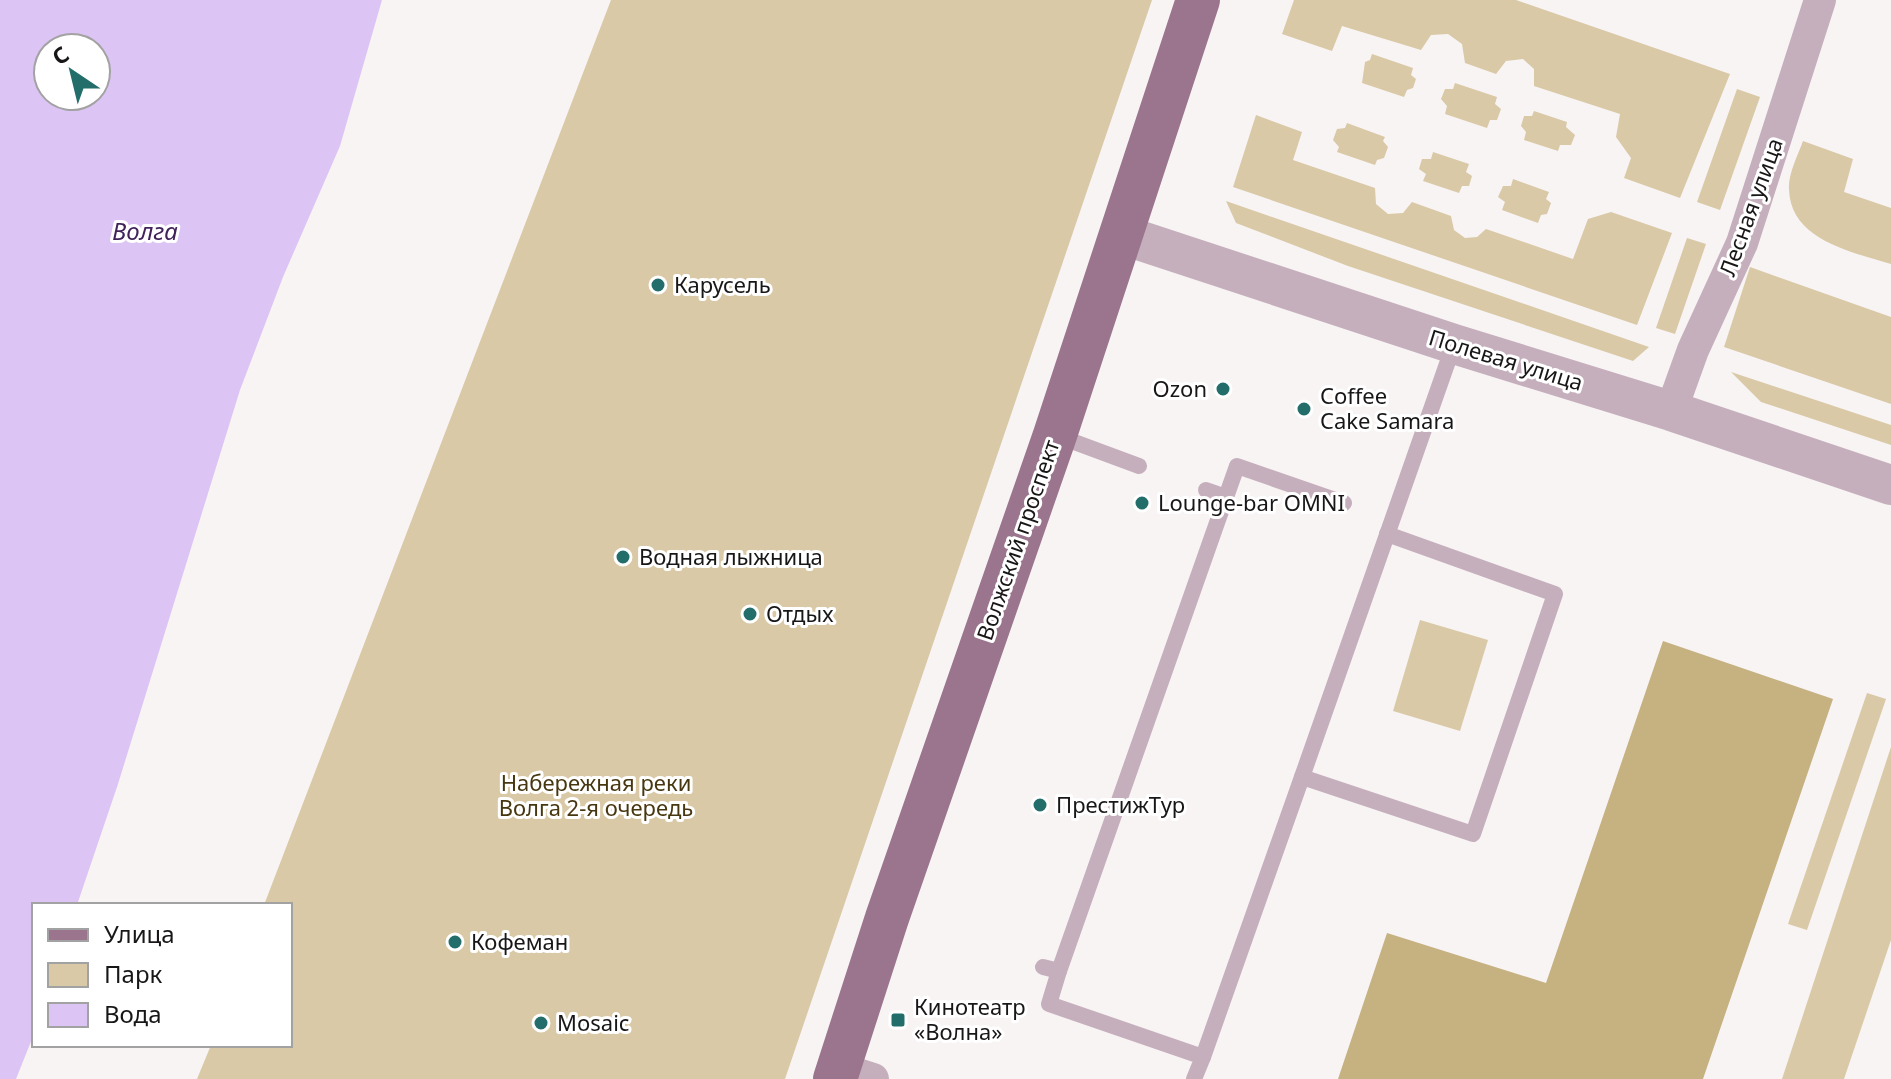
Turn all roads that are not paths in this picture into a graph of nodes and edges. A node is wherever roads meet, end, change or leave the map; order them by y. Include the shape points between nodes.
1 (1198, 0) edge
2 (1820, 0) edge
3 (1120, 234) junction
4 (1454, 344) junction
5 (1671, 411) junction
6 (1055, 435) junction
7 (1139, 466) dead end
8 (1891, 485) edge
9 (1206, 490) dead end
10 (1226, 497) junction
11 (1344, 503) dead end
12 (1387, 534) junction
13 (1302, 777) junction
14 (1203, 1057) junction
15 (849, 1075) edge
16 (1194, 1079) edge

1 - 3 main road, Волжский проспект
2 - 5 street, Лесная улица via 1742,243
3 - 4 street, Полевая улица
3 - 6 main road, Волжский проспект
4 - 5 street, Полевая улица
4 - 12 lane
5 - 8 street, Полевая улица
6 - 7 lane
6 - 15 main road, Волжский проспект via 887,918
9 - 10 lane
10 - 11 lane via 1237,466
10 - 14 lane via 1051,969 1049,1004
12 - 13 lane
12 - 13 lane via 1555,594 1473,834
13 - 14 lane
14 - 16 lane

